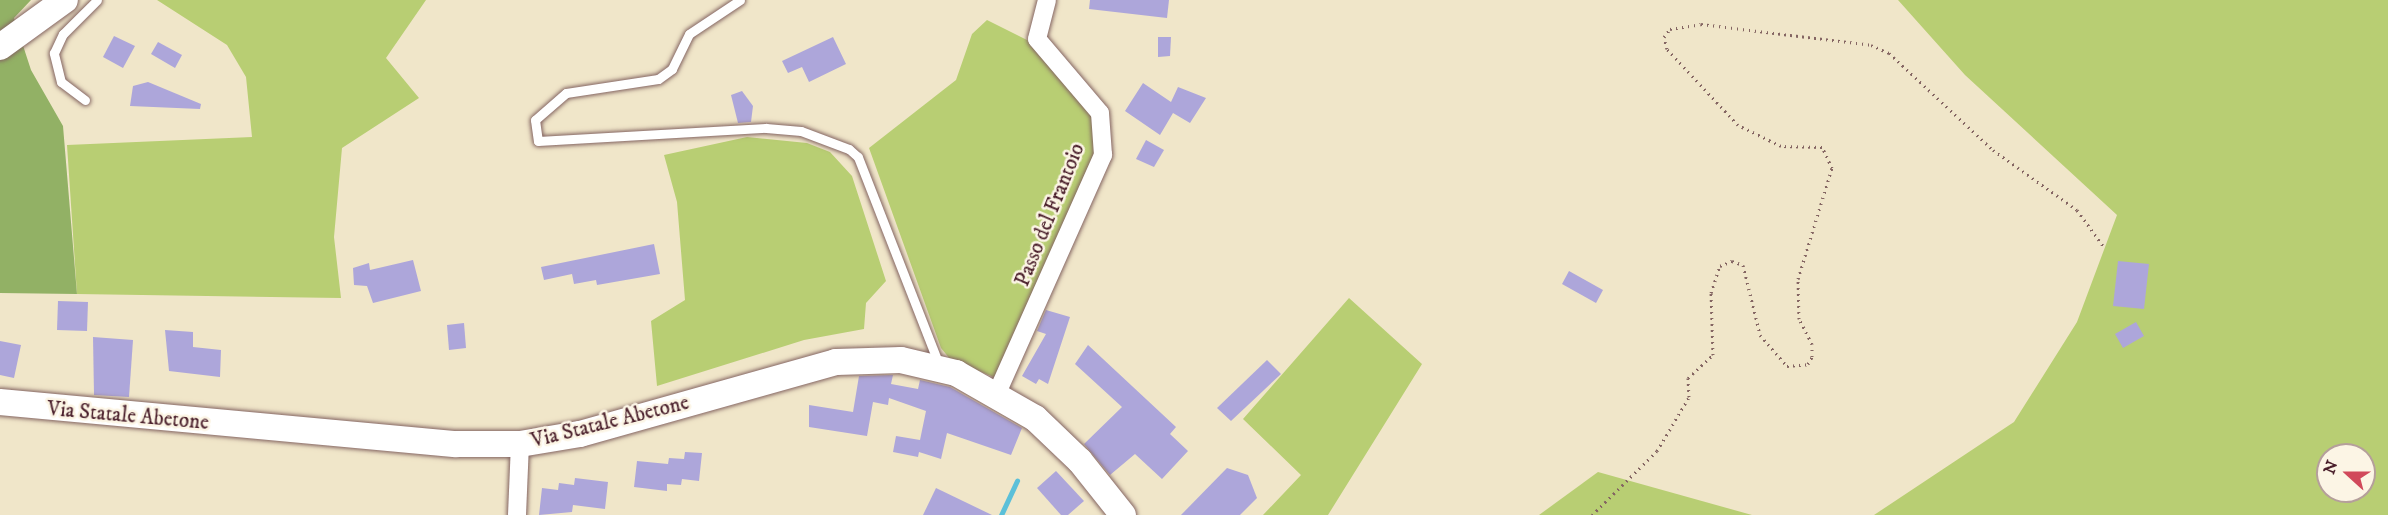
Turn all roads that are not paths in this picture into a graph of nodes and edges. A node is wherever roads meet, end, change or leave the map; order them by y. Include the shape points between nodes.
1 (64, 0) edge
2 (98, 0) edge
3 (740, 0) edge
4 (1047, 0) edge
5 (0, 47) edge
6 (85, 100) dead end
7 (940, 367) junction
8 (997, 393) junction
9 (0, 402) edge
10 (520, 444) junction
11 (517, 515) edge
12 (1123, 515) edge

1 - 5 main road
2 - 6 lane via 63,34 54,53 61,82
3 - 7 lane via 689,34 672,69 658,79 566,93 535,120 538,141 766,128 801,131 849,149 858,157
4 - 8 street, Passo del Frantoio via 1037,39 1100,113 1103,155
7 - 8 main road, Via Statale Abetone
7 - 10 main road, Via Statale Abetone via 878,358 836,362 580,434
8 - 12 main road, Via Statale Abetone via 1057,436
9 - 10 main road, Via Statale Abetone via 456,444
10 - 11 street

